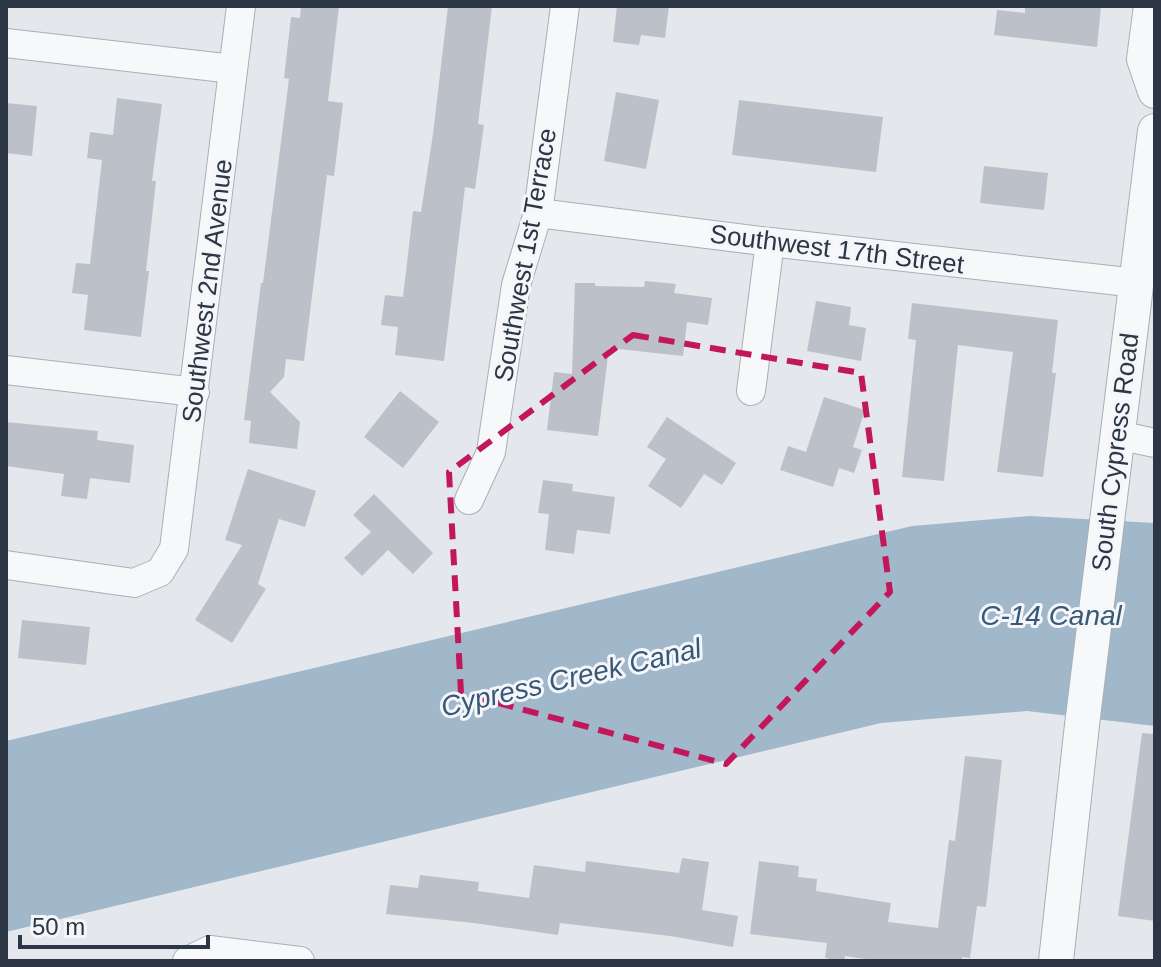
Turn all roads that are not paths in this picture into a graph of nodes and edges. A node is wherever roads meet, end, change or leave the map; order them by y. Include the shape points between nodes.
1 (241, 6) edge
2 (565, 6) edge
3 (1151, 6) edge
4 (6, 43) edge
5 (233, 69) junction
6 (1155, 91) edge
7 (1155, 131) edge
8 (538, 213) junction
9 (770, 242) junction
10 (1137, 283) junction
11 (6, 370) edge
12 (751, 391) dead end
13 (195, 392) junction
14 (1117, 435) junction
15 (1155, 443) edge
16 (469, 500) dead end
17 (6, 565) edge
18 (187, 961) edge
19 (300, 961) edge
20 (1056, 961) edge

1 - 5 street, Southwest 2nd Avenue
2 - 8 street, Southwest 1st Terrace
3 - 6 street via 1144,59
4 - 5 street
5 - 13 street, Southwest 2nd Avenue
7 - 10 street, South Cypress Road
8 - 9 street, Southwest 17th Street
8 - 16 street, Southwest 1st Terrace via 516,285 491,452
9 - 10 street, Southwest 17th Street
9 - 12 street
10 - 14 street, South Cypress Road
11 - 13 street
13 - 17 street, Southwest 2nd Avenue via 174,549 160,572 134,583
14 - 15 street
14 - 20 street, South Cypress Road
18 - 19 street via 210,950

